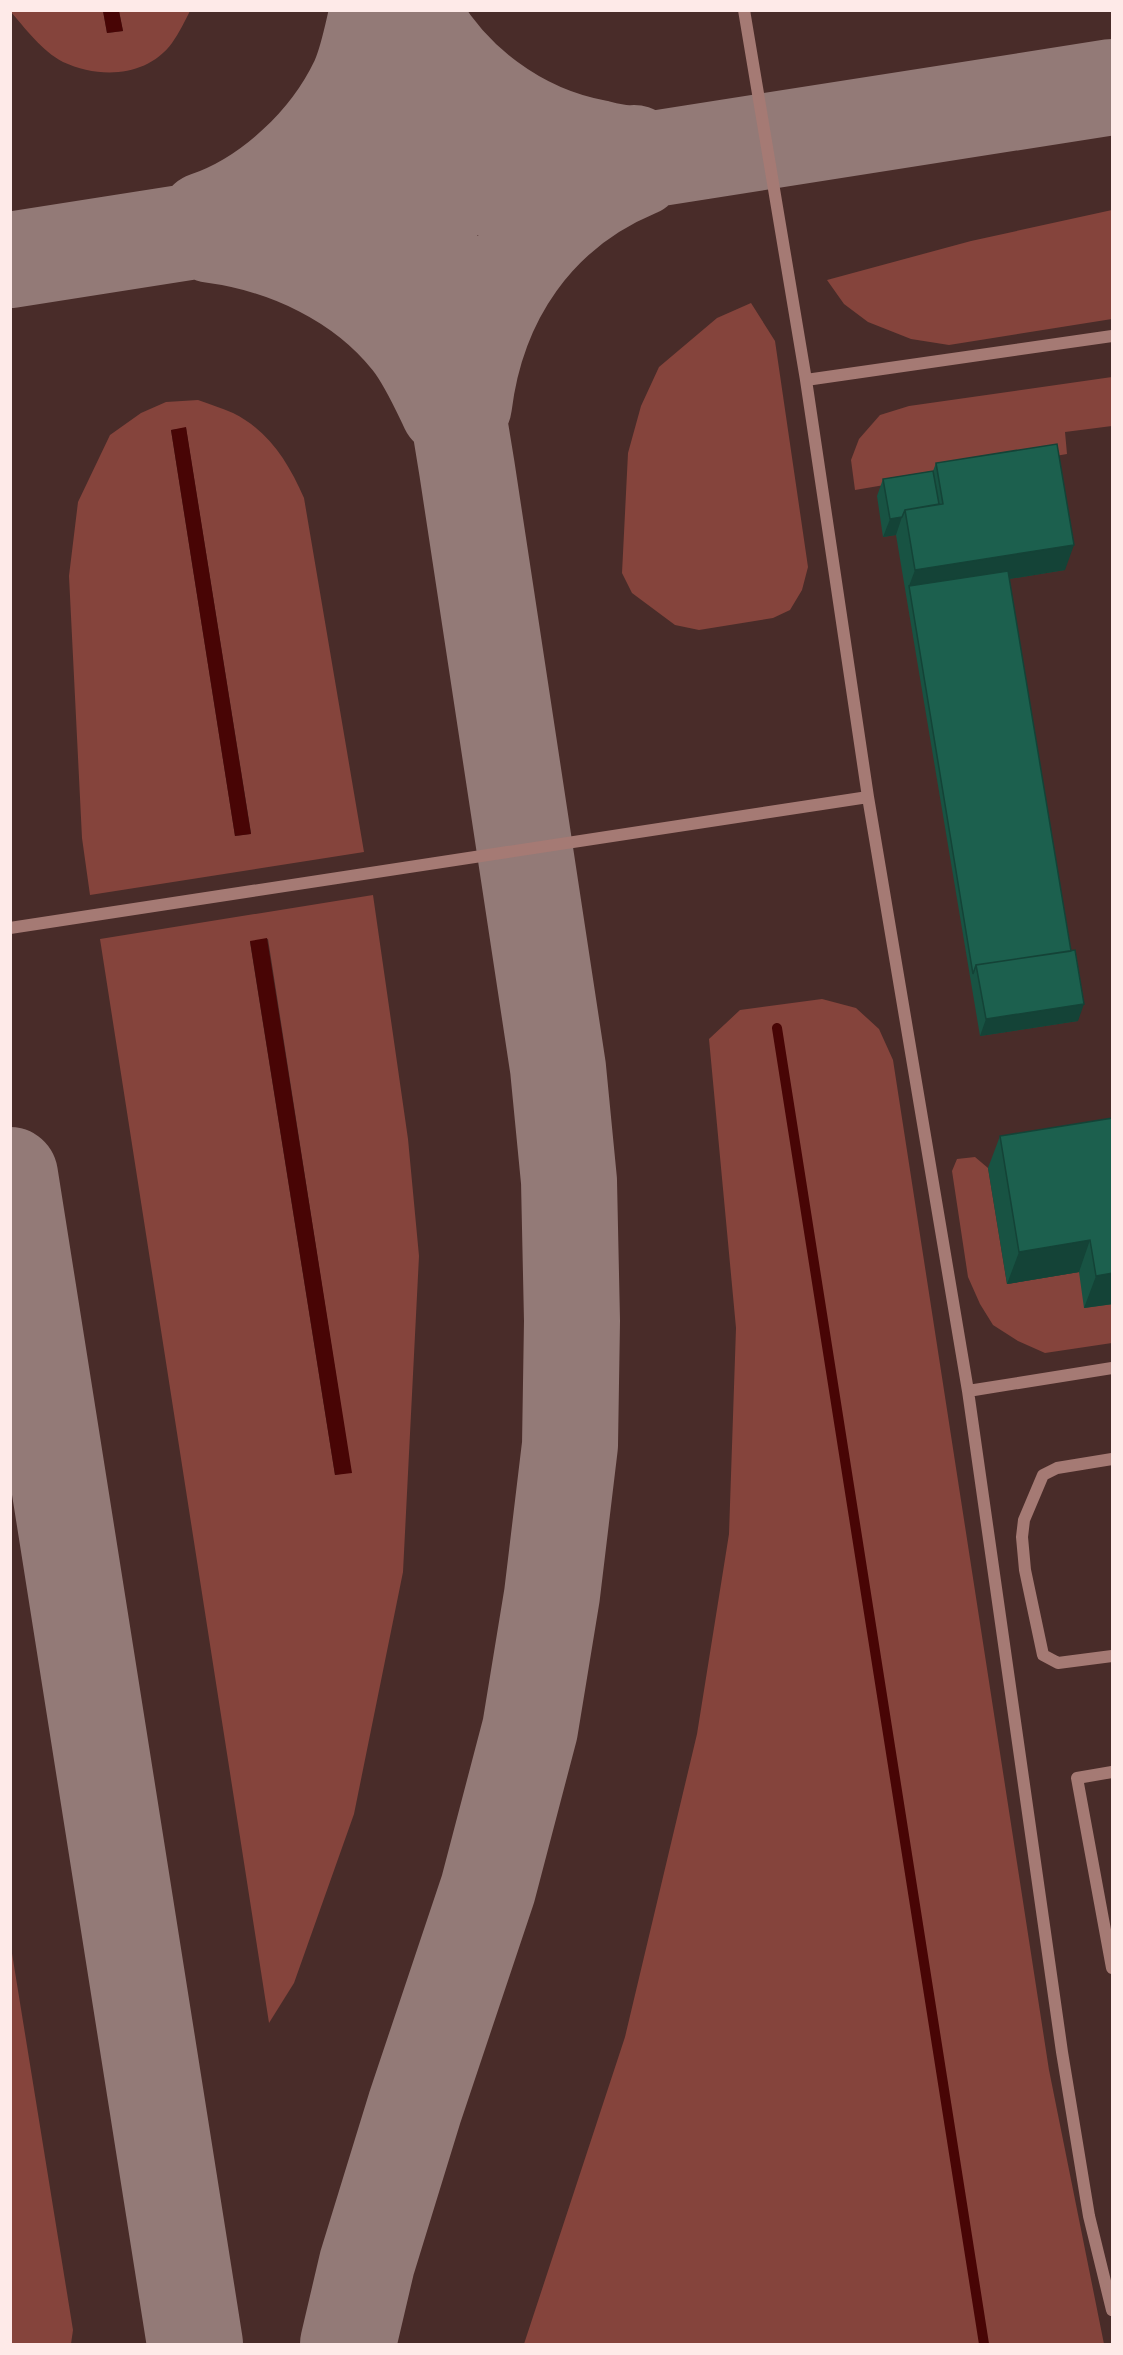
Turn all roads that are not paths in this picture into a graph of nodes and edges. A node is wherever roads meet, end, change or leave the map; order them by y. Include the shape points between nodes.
1 (744, 10) edge
2 (1113, 336) edge
3 (806, 380) junction
4 (868, 798) junction
5 (10, 928) edge
6 (1113, 1368) edge
7 (968, 1391) junction
8 (1113, 1459) edge
9 (1113, 1656) edge
10 (1113, 1772) edge
11 (1113, 1968) edge
12 (1113, 2310) edge

1 - 3 lane
2 - 3 lane
3 - 4 lane
4 - 5 lane
4 - 7 lane
6 - 7 lane
7 - 12 lane via 1062,2052 1089,2216
8 - 9 lane via 1057,1468 1043,1475 1024,1520 1022,1538 1043,1654 1058,1663
10 - 11 lane via 1077,1778

